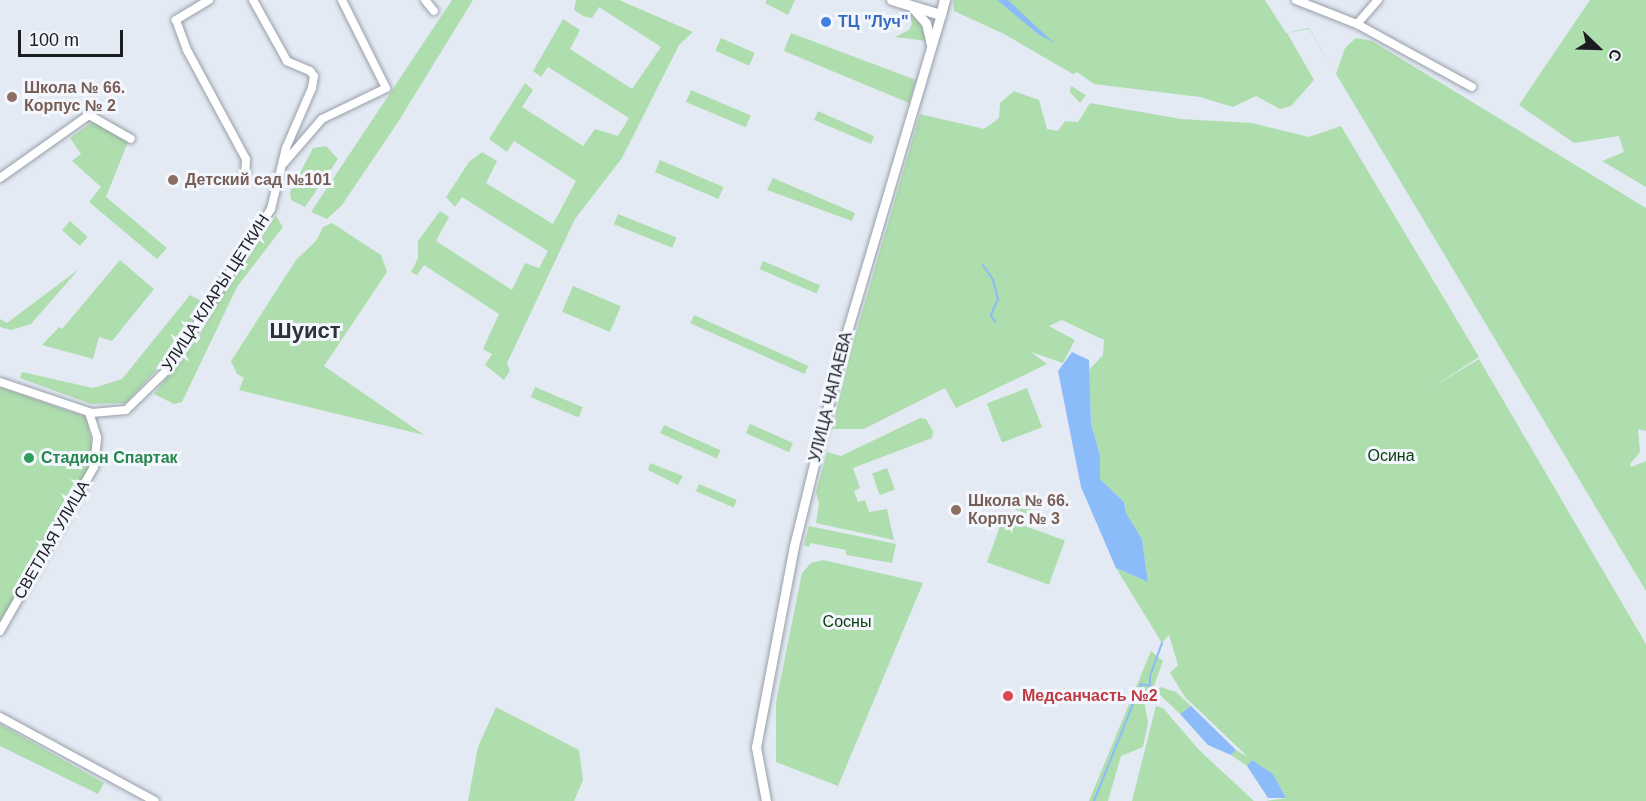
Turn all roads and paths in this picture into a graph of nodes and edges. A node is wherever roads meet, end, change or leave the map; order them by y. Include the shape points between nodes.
1 (209, 0) edge
2 (253, 0) edge
3 (342, 0) edge
4 (425, 0) edge
5 (892, 0) edge
6 (945, 0) edge
7 (1296, 0) edge
8 (1378, 0) edge
9 (912, 7) junction
10 (434, 11) dead end
11 (940, 15) junction
12 (1357, 24) junction
13 (931, 47) junction
14 (1472, 87) dead end
15 (131, 140) dead end
16 (283, 164) junction
17 (245, 177) dead end
18 (0, 178) edge
19 (0, 382) edge
20 (89, 412) junction
21 (0, 632) edge
22 (0, 717) edge
23 (155, 801) edge
24 (766, 801) edge

1 - 17 street via 176,20 246,159
2 - 16 street, УЛИЦА КЛАРЫ ЦЕТКИН via 287,61 314,76
3 - 16 street via 386,88 322,119
4 - 10 street
5 - 9 main road
6 - 11 main road, УЛИЦА ЧАПАЕВА
7 - 12 street
8 - 12 street
9 - 11 main road
9 - 13 street via 926,23
11 - 13 street, УЛИЦА ЧАПАЕВА
12 - 14 street
13 - 24 street, УЛИЦА ЧАПАЕВА via 843,345 792,556 756,747
15 - 18 street via 89,115
16 - 20 street, УЛИЦА КЛАРЫ ЦЕТКИН via 271,209 169,368 126,410
19 - 20 street, УЛИЦА КЛАРЫ ЦЕТКИН
20 - 21 street, СВЕТЛАЯ УЛИЦА via 97,437 94,467
22 - 23 street

